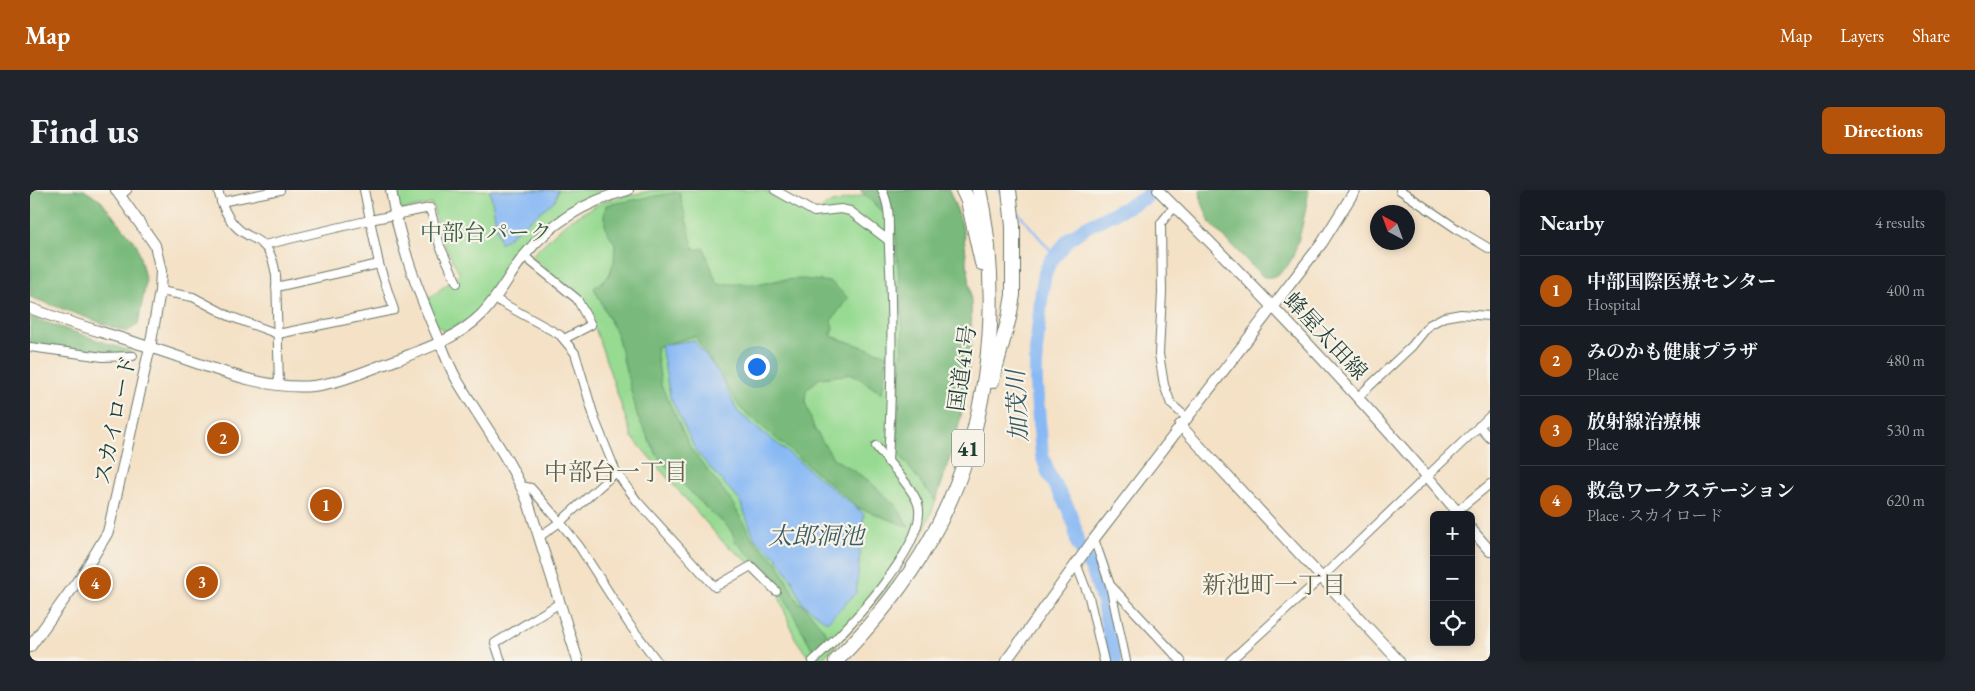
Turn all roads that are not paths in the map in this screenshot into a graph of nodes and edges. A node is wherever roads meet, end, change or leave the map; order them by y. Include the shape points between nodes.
1 (218, 190) edge
2 (280, 190) edge
3 (364, 190) edge
4 (391, 190) edge
5 (628, 190) edge
6 (775, 190) edge
7 (882, 190) edge
8 (963, 190) edge
9 (1009, 190) edge
10 (1355, 190) edge
11 (1400, 190) edge
12 (121, 192) edge
13 (1160, 192) edge
14 (982, 194) edge
15 (221, 202) junction
16 (1174, 206) junction
17 (395, 215) junction
18 (370, 220) junction
19 (888, 240) junction
20 (264, 245) junction
21 (1490, 248) edge
22 (524, 256) junction
23 (379, 264) junction
24 (457, 283) dead end
25 (276, 287) junction
26 (160, 291) junction
27 (495, 299) junction
28 (1273, 305) junction
29 (30, 308) edge
30 (1490, 316) edge
31 (278, 334) junction
32 (564, 339) junction
33 (441, 344) junction
34 (30, 347) edge
35 (150, 347) junction
36 (133, 356) dead end
37 (279, 385) junction
38 (1358, 397) junction
39 (986, 401) junction
40 (1490, 416) edge
41 (976, 418) junction
42 (1183, 421) junction
43 (1479, 426) junction
44 (1490, 438) edge
45 (876, 446) dead end
46 (888, 462) junction
47 (616, 472) junction
48 (1427, 476) junction
49 (1490, 484) edge
50 (521, 486) junction
51 (1456, 511) edge
52 (1460, 511) edge
53 (560, 522) junction
54 (1475, 534) edge
55 (539, 537) junction
56 (1094, 538) junction
57 (1490, 551) edge
58 (1076, 563) junction
59 (1321, 578) junction
60 (1110, 585) junction
61 (776, 591) dead end
62 (560, 603) junction
63 (30, 647) edge
64 (501, 661) edge
65 (578, 661) edge
66 (657, 661) edge
67 (813, 661) edge
68 (836, 661) edge
69 (848, 661) edge
70 (1006, 661) edge
71 (1104, 661) edge
72 (1126, 661) edge
73 (1181, 661) edge
74 (1230, 661) edge
75 (1399, 661) edge

1 - 15 street
2 - 15 street
3 - 18 street
4 - 17 street
5 - 22 street via 589,203 566,217
6 - 19 street via 814,212 850,211
7 - 19 street via 889,209
8 - 41 highway, 41 via 983,270 984,337
9 - 39 highway, 41 via 1014,264 1012,307
10 - 28 street via 1322,243
11 - 21 street
12 - 26 street, スカイロード via 155,245 161,271
13 - 16 street, 蜂屋太田線
14 - 39 highway, 国道41号 / 41 via 991,231 995,296
14 - 41 highway, 国道41号 / 41 via 989,253 991,314 986,372
15 - 20 street via 241,232
16 - 28 street, 蜂屋太田線
16 - 42 street via 1161,223 1159,354 1171,404
17 - 18 street
17 - 24 street via 430,208 440,246
17 - 33 street via 422,304
18 - 20 street
18 - 23 street
19 - 46 street via 892,298
20 - 25 street via 274,261
22 - 27 street
22 - 32 street via 577,299 591,325
23 - 25 street
23 - 31 street via 394,310
25 - 31 street
26 - 31 street via 193,297 229,316
26 - 35 street, スカイロード
27 - 32 street
27 - 33 street via 464,330
28 - 38 street, 蜂屋太田線
28 - 42 street
29 - 35 street
30 - 38 street via 1461,314 1444,317 1429,326
31 - 37 street
32 - 47 street via 575,353 594,420
33 - 37 street via 334,381 314,386
33 - 50 street via 456,378
34 - 36 street via 102,357
35 - 37 street
35 - 63 street, スカイロード via 108,532 84,572
38 - 48 street, 蜂屋太田線
39 - 69 highway, 国道41号 / 41 via 965,473 939,533 895,606
40 - 43 street
41 - 68 highway, 国道41号 / 41 via 960,471 929,541 888,603
42 - 56 street
42 - 59 street
43 - 44 street
43 - 48 street
45 - 46 street
46 - 67 street via 915,496 919,506 917,527 906,551 885,582
47 - 53 street
47 - 61 street via 637,501 715,587 751,566
48 - 51 street, 蜂屋太田線
48 - 59 street
49 - 52 street
50 - 53 street via 530,488
50 - 55 street
53 - 55 street
53 - 66 street
54 - 57 street
55 - 62 street
56 - 58 street
56 - 60 street
58 - 70 street
58 - 71 street via 1089,597
59 - 74 street
59 - 75 street
60 - 72 street
60 - 73 street
62 - 64 street via 495,643
62 - 65 street

